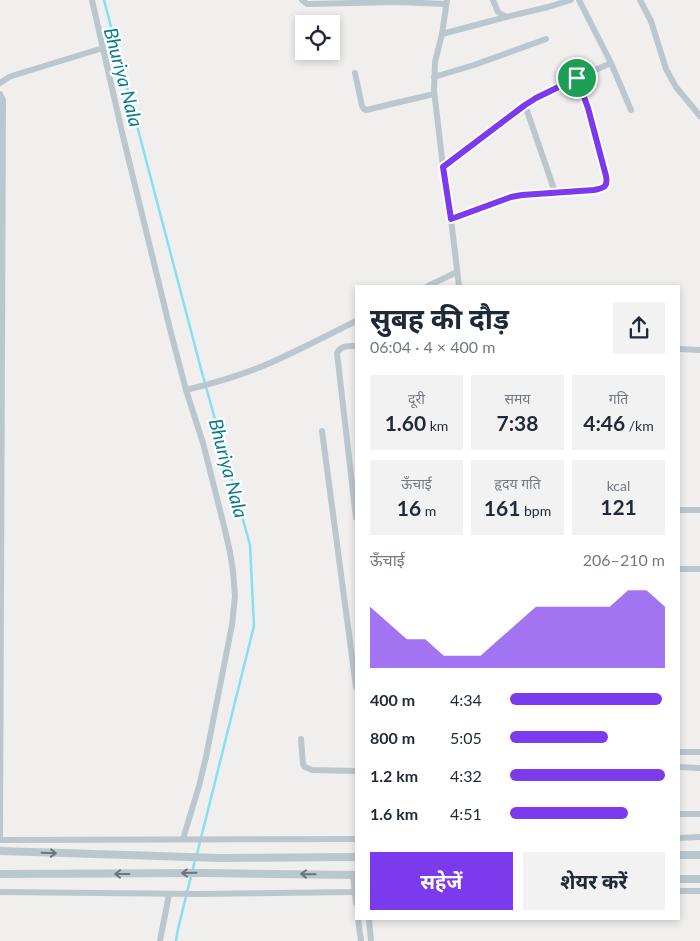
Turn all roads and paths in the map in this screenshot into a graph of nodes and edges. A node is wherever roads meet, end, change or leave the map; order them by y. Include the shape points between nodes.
1 (92, 0) edge
2 (302, 0) edge
3 (492, 0) edge
4 (571, 0) edge
5 (579, 0) edge
6 (640, 0) edge
7 (446, 2) edge
8 (506, 17) junction
9 (442, 34) junction
10 (546, 39) dead end
11 (103, 48) junction
12 (611, 63) junction
13 (355, 73) dead end
14 (434, 77) junction
15 (577, 78) junction
16 (0, 83) edge
17 (0, 94) edge
18 (434, 94) junction
19 (525, 105) junction
20 (631, 110) dead end
21 (700, 116) edge
22 (443, 167) junction
23 (555, 192) junction
24 (1, 207) edge
25 (451, 219) junction
26 (457, 272) junction
27 (430, 285) edge
28 (459, 285) edge
29 (355, 321) edge
30 (355, 346) edge
31 (680, 349) edge
32 (700, 350) edge
33 (190, 389) junction
34 (322, 431) dead end
35 (355, 496) edge
36 (680, 510) edge
37 (700, 510) edge
38 (680, 569) edge
39 (700, 569) edge
40 (355, 679) edge
41 (301, 739) dead end
42 (680, 752) edge
43 (700, 752) edge
44 (680, 767) edge
45 (700, 768) edge
46 (355, 771) edge
47 (680, 814) edge
48 (700, 814) edge
49 (700, 837) edge
50 (680, 838) edge
51 (186, 839) junction
52 (355, 839) edge
53 (0, 840) edge
54 (0, 851) edge
55 (680, 855) edge
56 (700, 855) edge
57 (355, 857) edge
58 (0, 874) edge
59 (354, 875) edge
60 (680, 879) edge
61 (700, 879) edge
62 (680, 891) edge
63 (700, 891) edge
64 (0, 892) edge
65 (355, 892) edge
66 (173, 894) junction
67 (358, 920) edge
68 (369, 920) edge
69 (160, 941) edge
70 (361, 941) edge
71 (371, 941) edge

1 - 11 street
2 - 7 street via 307,4
3 - 8 street via 498,12
4 - 8 street
5 - 12 street
6 - 21 street via 651,21 666,69
7 - 9 street
8 - 9 street
9 - 14 street
10 - 14 street
11 - 16 street via 9,77
11 - 33 street via 166,313
12 - 15 street
12 - 20 street
13 - 18 street via 362,106 366,110
14 - 18 street
15 - 19 street
15 - 23 street via 588,108 606,184 594,190
17 - 24 street via 3,100
18 - 22 street
19 - 22 street
19 - 23 street
22 - 25 street
23 - 25 street via 511,197
24 - 53 street
25 - 26 street
26 - 27 street
26 - 28 street
29 - 33 street via 270,363
30 - 35 street via 339,348 337,353
31 - 32 street
33 - 51 street via 230,552 235,596 206,757
34 - 40 street
36 - 37 street
38 - 39 street
41 - 46 street via 304,764 308,769
42 - 43 street
44 - 45 street
47 - 48 street
49 - 50 street
51 - 52 street
51 - 53 street
54 -> 57 street via 212,858
55 - 56 street
59 -> 58 street
60 - 61 street
62 - 63 street
64 - 66 street
65 - 66 street
66 - 69 street
67 - 70 street
68 - 71 street

